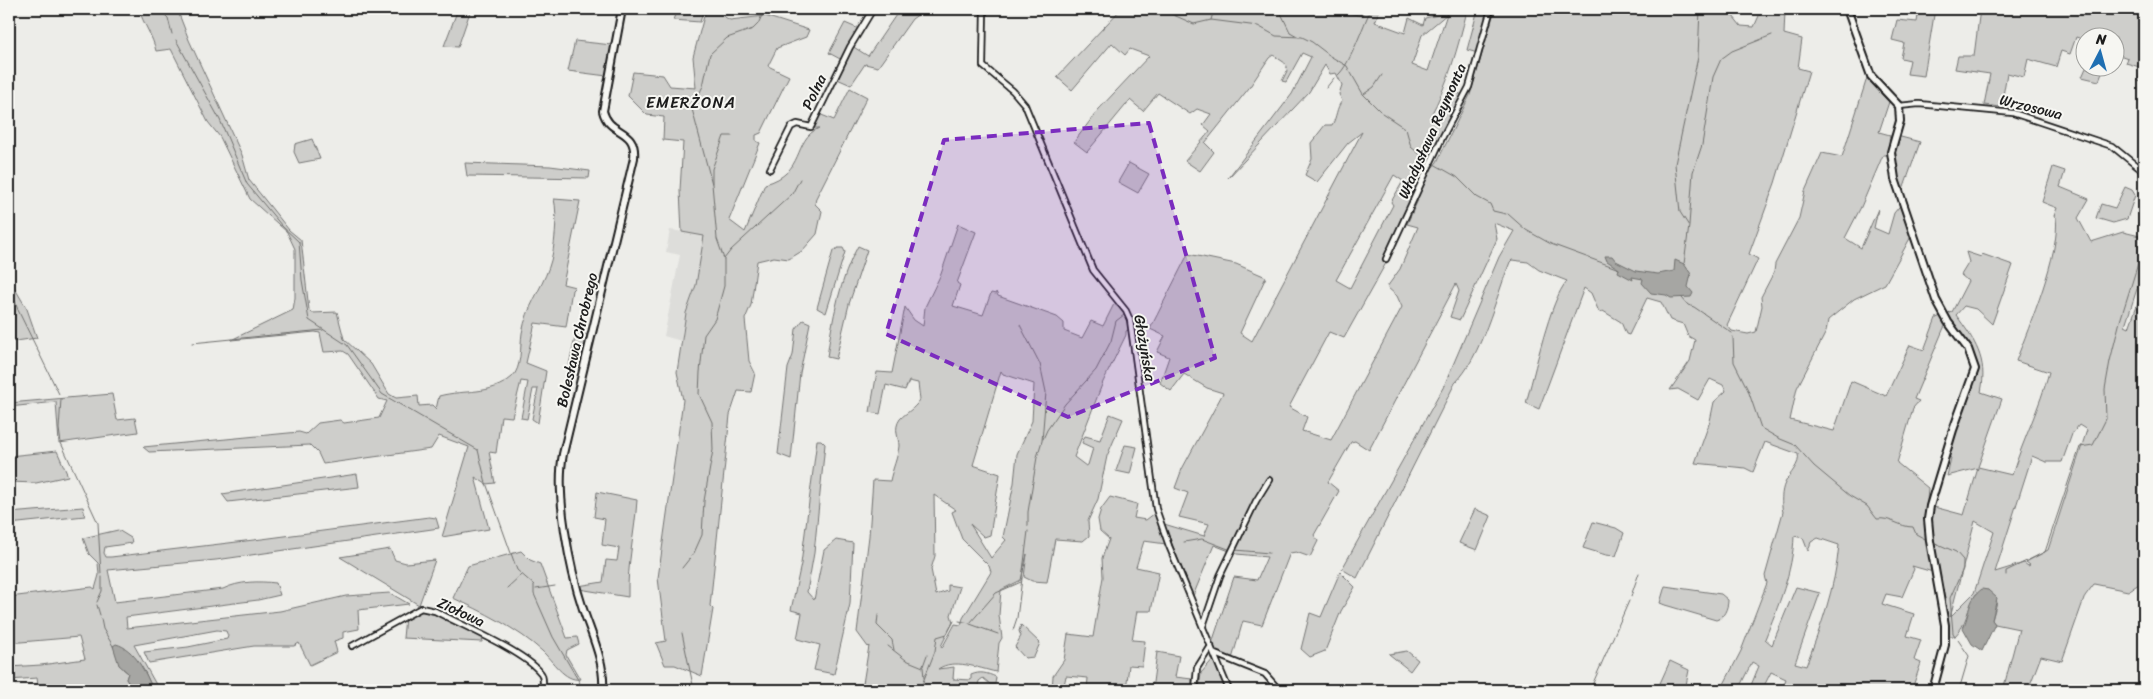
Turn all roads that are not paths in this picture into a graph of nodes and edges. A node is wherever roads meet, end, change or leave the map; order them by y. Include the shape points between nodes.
1 (622, 9) edge
2 (873, 9) edge
3 (984, 9) edge
4 (1491, 9) edge
5 (1847, 9) edge
6 (1899, 106) junction
7 (770, 169) dead end
8 (2144, 172) edge
9 (1386, 259) dead end
10 (1269, 480) dead end
11 (1203, 626) junction
12 (352, 646) dead end
13 (1211, 646) junction
14 (1215, 654) junction
15 (543, 690) edge
16 (603, 690) edge
17 (1195, 690) edge
18 (1229, 690) edge
19 (1279, 690) edge
20 (1933, 690) edge

1 - 16 street, Bolesława Chrobrego via 603,111 608,123 632,140 634,158 560,477 572,572 602,668
2 - 7 street, Polna via 850,46 811,127 790,126
3 - 11 street, Głożyńska via 983,66 1025,105 1093,270 1130,320 1156,508
4 - 9 street, Władysława Reymonta via 1469,87
5 - 6 street via 1871,76
6 - 8 street, Wrzosowa via 1919,104 2013,113 2112,146
6 - 20 street via 1900,121 1891,152 1895,179 1936,300 1968,349 1975,369 1929,513 1930,541 1945,625 1945,645
10 - 11 street via 1220,576
11 - 13 street, Głożyńska
12 - 15 street, Ziołowa via 421,608 435,611 525,660 544,677
13 - 14 street, Głożyńska
13 - 17 street via 1197,668
14 - 18 street, Głożyńska
14 - 19 street via 1265,674

